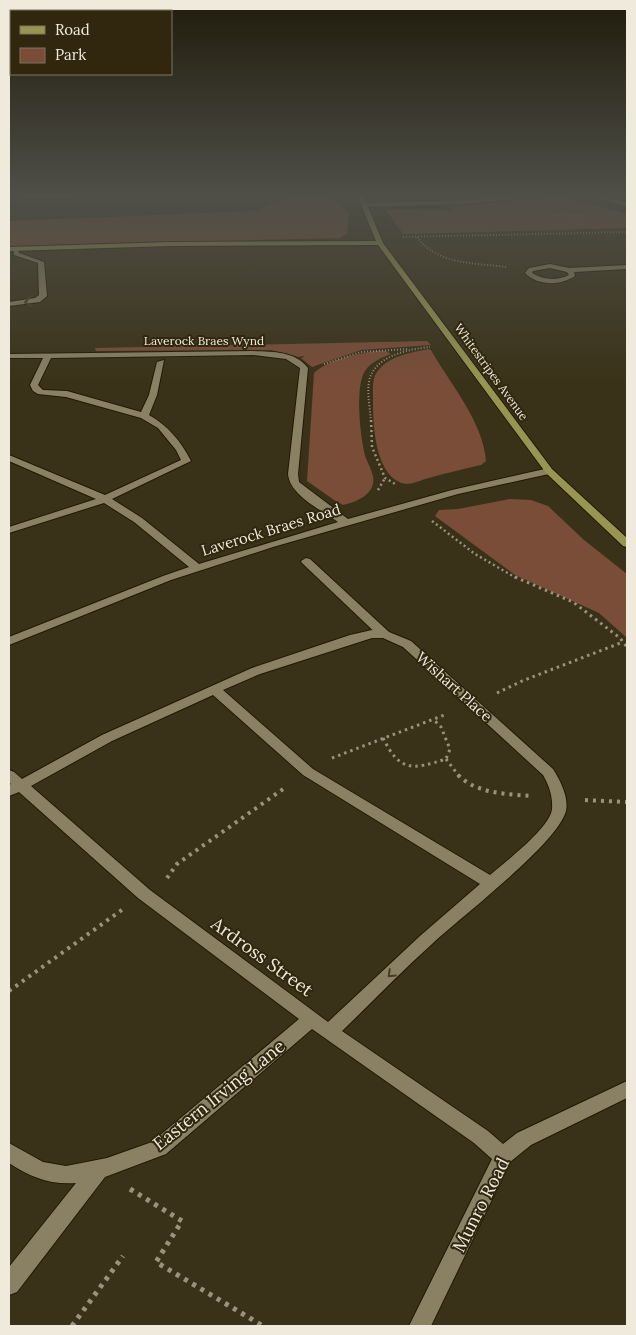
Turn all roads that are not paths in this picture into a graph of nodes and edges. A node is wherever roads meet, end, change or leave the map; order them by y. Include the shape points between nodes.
1 (26, 257) edge
2 (392, 257) edge
3 (627, 267) edge
4 (569, 270) junction
5 (9, 304) edge
6 (48, 355) junction
7 (9, 356) edge
8 (161, 362) dead end
9 (144, 416) junction
10 (9, 458) edge
11 (549, 471) junction
12 (105, 499) junction
13 (345, 522) junction
14 (9, 530) edge
15 (627, 544) edge
16 (306, 561) dead end
17 (197, 568) junction
18 (385, 635) junction
19 (9, 640) edge
20 (214, 689) junction
21 (13, 784) edge
22 (491, 883) junction
23 (312, 1018) junction
24 (330, 1032) junction
25 (627, 1089) edge
26 (9, 1152) edge
27 (503, 1156) junction
28 (99, 1169) junction
29 (9, 1284) edge
30 (420, 1326) edge

1 -> 5 street via 41,262 43,296 37,300
2 - 11 street, Whitestripes Avenue
3 - 4 street
4 - 4 street via 550,266 529,271 530,276 550,281 571,278
6 - 7 street, Laverock Braes Wynd
6 - 9 street via 34,385 36,389 67,394
6 - 13 street, Laverock Braes Wynd via 254,352 279,354 292,359 304,368 294,483
8 - 9 street
9 - 12 street via 161,426 186,462
10 - 12 street
11 - 13 street, Laverock Braes Road
11 - 15 street, Whitestripes Avenue
12 - 14 street
12 - 17 street via 138,520
13 - 17 street, Laverock Braes Road
16 - 18 street
17 - 19 street, Laverock Braes Road
18 - 20 street, Wishart Place via 354,638 256,671
18 - 22 street, Wishart Place via 406,644 548,772 556,785 559,810 551,828
20 - 21 street, Wishart Place
20 - 22 street via 308,772
21 - 23 street, Ardross Street via 144,894
22 -> 24 street, Wishart Place
23 - 24 street, Ardross Street
23 - 28 street, Eastern Irving Lane via 159,1148
24 - 27 street, Ardross Street via 481,1137
25 - 27 street, Munro Road via 524,1139
26 - 28 street, Eastern Irving Lane via 32,1168 54,1175
27 - 30 street, Munro Road
28 - 29 street

